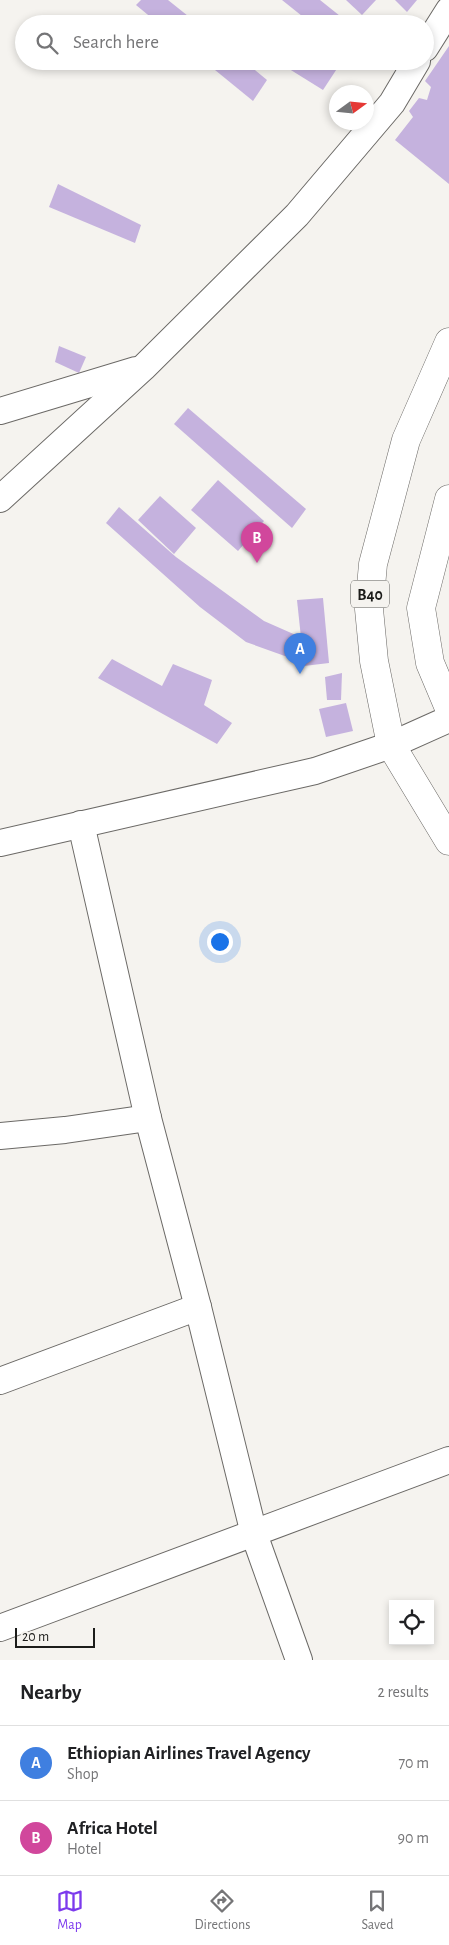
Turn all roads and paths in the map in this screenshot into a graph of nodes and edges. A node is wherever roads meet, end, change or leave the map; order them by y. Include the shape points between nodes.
1 (449, 10) edge
2 (434, 34) edge
3 (412, 70) edge
4 (449, 342) edge
5 (143, 368) junction
6 (0, 411) edge
7 (0, 499) edge
8 (449, 499) edge
9 (449, 708) edge
10 (449, 719) edge
11 (391, 745) junction
12 (81, 824) junction
13 (449, 841) edge
14 (0, 844) edge
15 (148, 1118) junction
16 (0, 1136) edge
17 (198, 1307) junction
18 (0, 1381) edge
19 (449, 1460) edge
20 (254, 1534) junction
21 (0, 1628) edge
22 (299, 1660) edge

1 - 2 street
3 - 5 street via 392,103 297,214
4 - 11 highway, B40 via 406,440 372,564 369,609 374,661
5 - 6 street
5 - 7 street
8 - 9 highway via 420,608 430,662
10 - 11 street
11 - 12 street via 315,771
11 - 13 highway, B40
12 - 14 street
12 - 15 street
15 - 16 street
15 - 17 street
17 - 18 street
17 - 20 street
19 - 20 street
20 - 21 street
20 - 22 street

